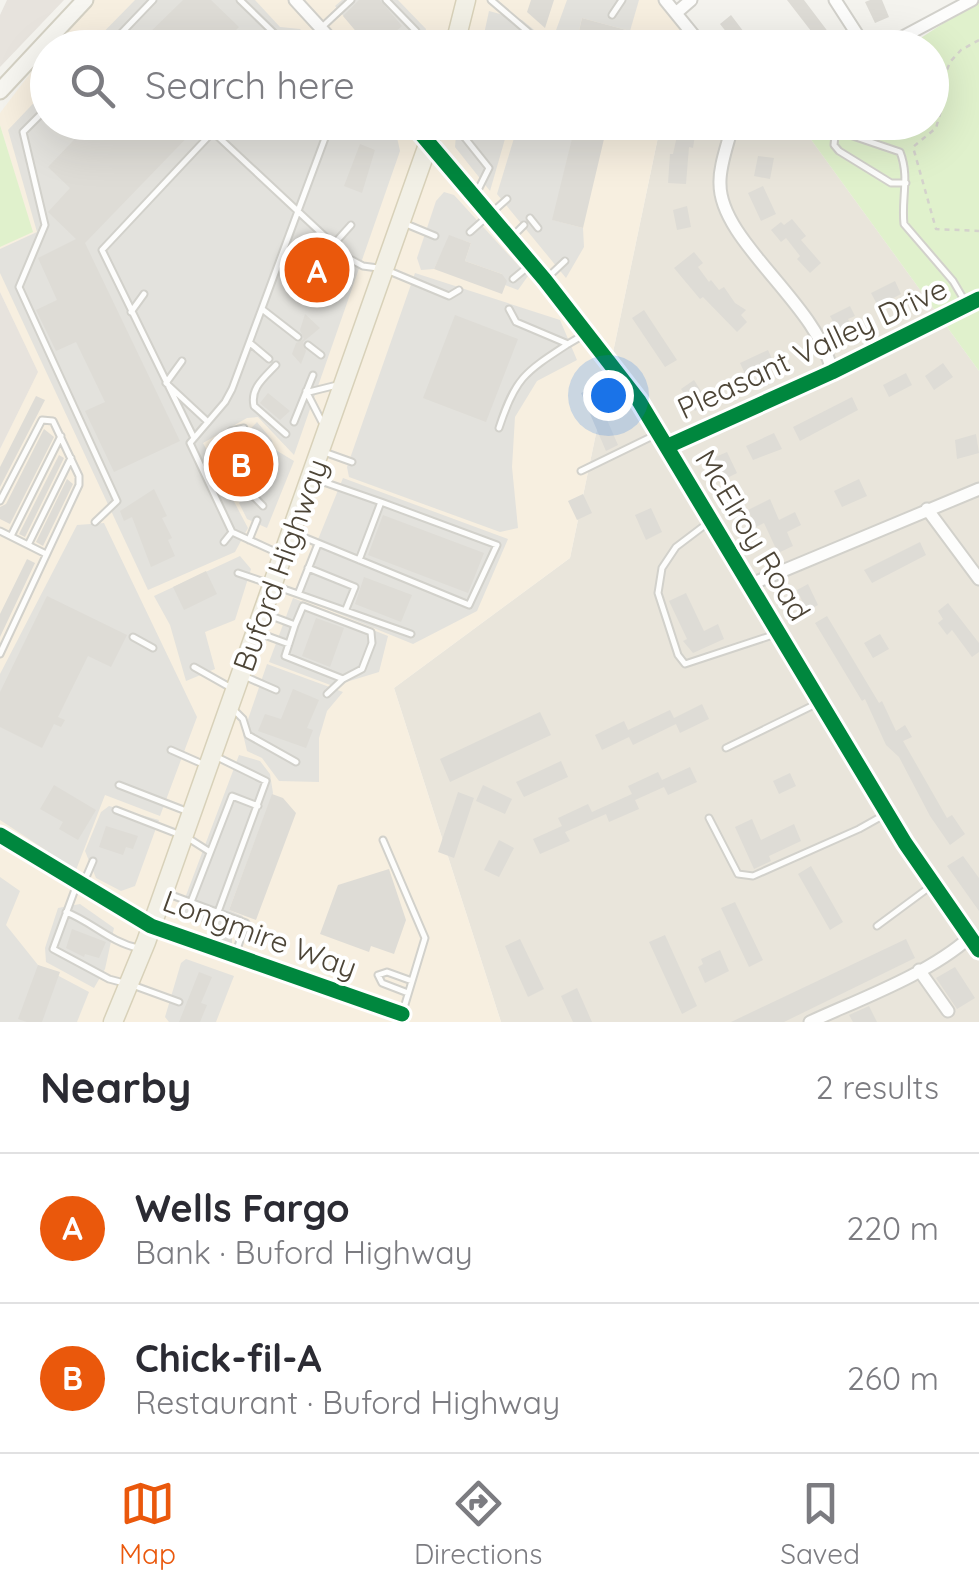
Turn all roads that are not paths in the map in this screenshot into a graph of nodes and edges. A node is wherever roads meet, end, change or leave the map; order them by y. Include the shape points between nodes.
1 (85, 0) edge
2 (154, 0) edge
3 (240, 0) edge
4 (295, 0) edge
5 (351, 0) edge
6 (386, 0) edge
7 (466, 0) edge
8 (491, 0) edge
9 (622, 0) edge
10 (665, 0) edge
11 (692, 0) edge
12 (835, 0) edge
13 (972, 0) edge
14 (947, 6) edge
15 (676, 13) junction
16 (612, 14) dead end
17 (321, 28) joint
18 (57, 30) edge
19 (124, 30) edge
20 (270, 30) edge
21 (415, 30) edge
22 (458, 30) edge
23 (525, 30) edge
24 (690, 30) edge
25 (854, 30) edge
26 (910, 30) edge
27 (30, 58) edge
28 (0, 90) edge
29 (30, 125) edge
30 (205, 140) edge
31 (222, 140) edge
32 (325, 140) edge
33 (427, 140) edge
34 (431, 140) edge
35 (467, 140) edge
36 (729, 140) edge
37 (834, 140) edge
38 (865, 140) edge
39 (430, 143) junction
40 (906, 183) junction
41 (474, 196) junction
42 (507, 199) dead end
43 (298, 212) junction
44 (490, 215) junction
45 (530, 218) dead end
46 (403, 222) junction
47 (351, 225) dead end
48 (524, 225) dead end
49 (538, 228) dead end
50 (470, 232) dead end
51 (435, 236) dead end
52 (510, 239) junction
53 (333, 246) junction
54 (565, 261) dead end
55 (532, 264) junction
56 (386, 270) junction
57 (512, 279) dead end
58 (545, 280) junction
59 (421, 285) junction
60 (459, 290) dead end
61 (144, 294) dead end
62 (418, 294) dead end
63 (973, 302) edge
64 (262, 309) junction
65 (509, 309) dead end
66 (131, 312) junction
67 (588, 332) junction
68 (298, 337) dead end
69 (250, 343) junction
70 (568, 344) junction
71 (308, 345) dead end
72 (320, 355) dead end
73 (269, 359) dead end
74 (182, 361) dead end
75 (276, 365) dead end
76 (832, 372) junction
77 (313, 375) dead end
78 (346, 381) junction
79 (166, 383) junction
80 (306, 391) junction
81 (208, 422) junction
82 (294, 422) dead end
83 (244, 428) dead end
84 (498, 428) dead end
85 (659, 432) junction
86 (286, 434) dead end
87 (61, 435) junction
88 (194, 438) junction
89 (324, 442) junction
90 (668, 446) junction
91 (71, 458) junction
92 (352, 462) dead end
93 (581, 471) dead end
94 (312, 478) junction
95 (979, 489) edge
96 (0, 502) edge
97 (381, 502) junction
98 (262, 506) dead end
99 (927, 508) junction
100 (257, 520) dead end
101 (712, 520) junction
102 (95, 522) dead end
103 (0, 530) edge
104 (232, 532) junction
105 (292, 532) junction
106 (11, 536) junction
107 (249, 540) junction
108 (224, 542) dead end
109 (318, 544) junction
110 (28, 545) junction
111 (46, 554) junction
112 (284, 556) junction
113 (359, 560) junction
114 (308, 568) junction
115 (238, 573) dead end
116 (979, 579) edge
117 (749, 585) junction
118 (273, 586) junction
119 (298, 592) junction
120 (346, 610) junction
121 (263, 613) junction
122 (295, 624) junction
123 (256, 632) junction
124 (779, 633) junction
125 (412, 634) dead end
126 (133, 638) dead end
127 (289, 644) junction
128 (152, 648) dead end
129 (0, 654) edge
130 (194, 666) dead end
131 (343, 679) junction
132 (236, 690) junction
133 (276, 690) dead end
134 (327, 694) dead end
135 (820, 701) junction
136 (726, 748) dead end
137 (171, 750) dead end
138 (210, 761) junction
139 (296, 762) dead end
140 (118, 785) dead end
141 (258, 806) junction
142 (116, 810) dead end
143 (192, 813) junction
144 (887, 813) junction
145 (709, 818) dead end
146 (0, 835) edge
147 (184, 836) junction
148 (383, 840) dead end
149 (210, 852) junction
150 (92, 861) dead end
151 (80, 883) junction
152 (934, 884) junction
153 (163, 892) junction
154 (191, 902) junction
155 (66, 912) junction
156 (218, 912) junction
157 (151, 926) junction
158 (877, 926) dead end
159 (970, 936) junction
160 (143, 949) junction
161 (979, 950) edge
162 (235, 955) junction
163 (919, 970) junction
164 (412, 981) junction
165 (130, 984) junction
166 (408, 992) junction
167 (179, 1002) dead end
168 (948, 1011) dead end
169 (402, 1014) joint
170 (118, 1017) edge
171 (835, 1017) edge
172 (810, 1022) edge

1 - 18 street
2 - 19 lane
3 - 20 lane
4 - 17 street
5 - 17 lane
6 - 21 lane
7 - 22 main road
8 - 23 lane
9 - 16 lane
10 - 15 street
11 - 15 street
12 - 25 street
13 - 14 street
14 - 26 street
15 - 24 street
27 - 28 street
29 - 102 lane via 23,132 44,225 20,287 117,501
30 - 66 lane via 102,250
31 - 43 lane
32 - 43 lane
33 - 39 street, McElroy Road
34 - 39 main road, Buford Highway
35 - 41 lane via 489,168
36 - 76 street via 720,184 728,216 802,312
37 - 40 lane via 839,151 891,183
38 - 40 lane via 900,152
39 - 41 street, McElroy Road
39 - 46 main road, Buford Highway
40 - 63 lane via 904,224
41 - 44 street, McElroy Road
42 - 44 lane
43 - 53 lane
43 - 64 lane
44 - 50 lane
44 - 52 street, McElroy Road
45 - 49 lane
46 - 51 lane
46 - 56 main road, Buford Highway
47 - 53 lane
48 - 52 lane
52 - 55 street, McElroy Road
53 - 56 lane via 363,266
54 - 58 lane
55 - 57 lane
55 - 58 street, McElroy Road
56 - 59 lane
56 - 78 main road, Buford Highway
58 - 67 street, McElroy Road
59 - 60 lane via 449,296
59 - 62 lane
61 - 66 lane
63 - 76 street, Pleasant Valley Drive
64 - 68 lane
64 - 69 lane
65 - 70 lane via 516,322
66 - 79 lane
67 - 70 lane
67 - 85 street, McElroy Road
69 - 73 lane
69 - 81 lane via 225,402
70 - 84 lane via 512,388
71 - 72 lane
74 - 79 lane
75 - 86 lane via 256,387 253,401
76 - 90 street, Pleasant Valley Drive
77 - 80 lane
78 - 80 lane
78 - 89 main road, Buford Highway
79 - 81 lane
79 - 88 lane
80 - 82 lane
80 - 89 lane
81 - 88 lane
83 - 98 lane via 231,431 214,456
85 - 90 street, McElroy Road
85 - 93 lane
87 - 91 lane
87 - 96 lane via 53,421 42,420
87 - 106 lane
88 - 104 lane via 190,443
89 - 92 lane
89 - 94 main road, Buford Highway
90 - 101 street, McElroy Road
91 - 110 lane
91 - 111 lane via 78,485
94 - 97 lane
94 - 105 main road, Buford Highway
95 - 99 street
97 - 113 lane
97 - 113 lane via 497,546 469,605
99 - 116 street
99 - 117 street
100 - 107 lane
101 - 117 street, McElroy Road
101 - 124 lane via 686,536 662,568 658,593 678,655 685,664
103 - 106 lane
104 - 107 lane
104 - 108 lane
105 - 109 lane
105 - 112 main road, Buford Highway
106 - 110 lane
107 - 112 lane
109 - 113 lane
109 - 114 lane
110 - 111 lane
111 - 129 lane
112 - 118 main road, Buford Highway
114 - 119 lane
114 - 120 lane via 354,587
115 - 118 lane
117 - 124 street, McElroy Road
118 - 119 lane
118 - 121 main road, Buford Highway
119 - 120 lane
120 - 125 lane
121 - 122 lane
121 - 123 main road, Buford Highway
122 - 127 lane
122 - 131 lane via 303,606 371,632 362,670
123 - 127 lane
123 - 132 main road, Buford Highway
124 - 135 street, McElroy Road
126 - 128 lane
127 - 131 lane via 285,656
130 - 132 lane
131 - 134 lane
132 - 133 lane
132 - 138 main road, Buford Highway
132 - 139 lane via 248,735
135 - 136 lane
135 - 144 street, McElroy Road
137 - 138 lane
138 - 141 lane via 266,781
138 - 143 main road, Buford Highway
140 - 143 lane
141 - 149 lane via 232,796
141 - 156 lane
142 - 147 lane
143 - 147 main road, Buford Highway
144 - 145 lane via 753,876 738,874
144 - 152 street, McElroy Road
146 - 151 street, Longmire Way
147 - 149 lane
147 - 153 main road, Buford Highway
148 - 164 lane via 426,938
149 - 154 lane
150 - 151 lane
151 - 155 lane
151 - 157 street, Longmire Way
152 - 158 lane
152 - 159 street, McElroy Road
153 - 154 lane
153 - 157 main road, Buford Highway
154 - 156 lane
155 - 160 lane via 119,944
155 - 165 lane via 54,949 109,980
156 - 162 lane via 246,923
157 - 160 main road, Buford Highway
157 - 162 street, Longmire Way
159 - 161 street, McElroy Road
159 - 163 street
160 - 165 main road, Buford Highway
162 - 169 street, Longmire Way
163 - 168 street
163 - 171 street
164 - 166 lane
164 - 166 lane via 378,975
165 - 167 lane
165 - 170 main road, Buford Highway
166 - 169 lane
171 - 172 street

